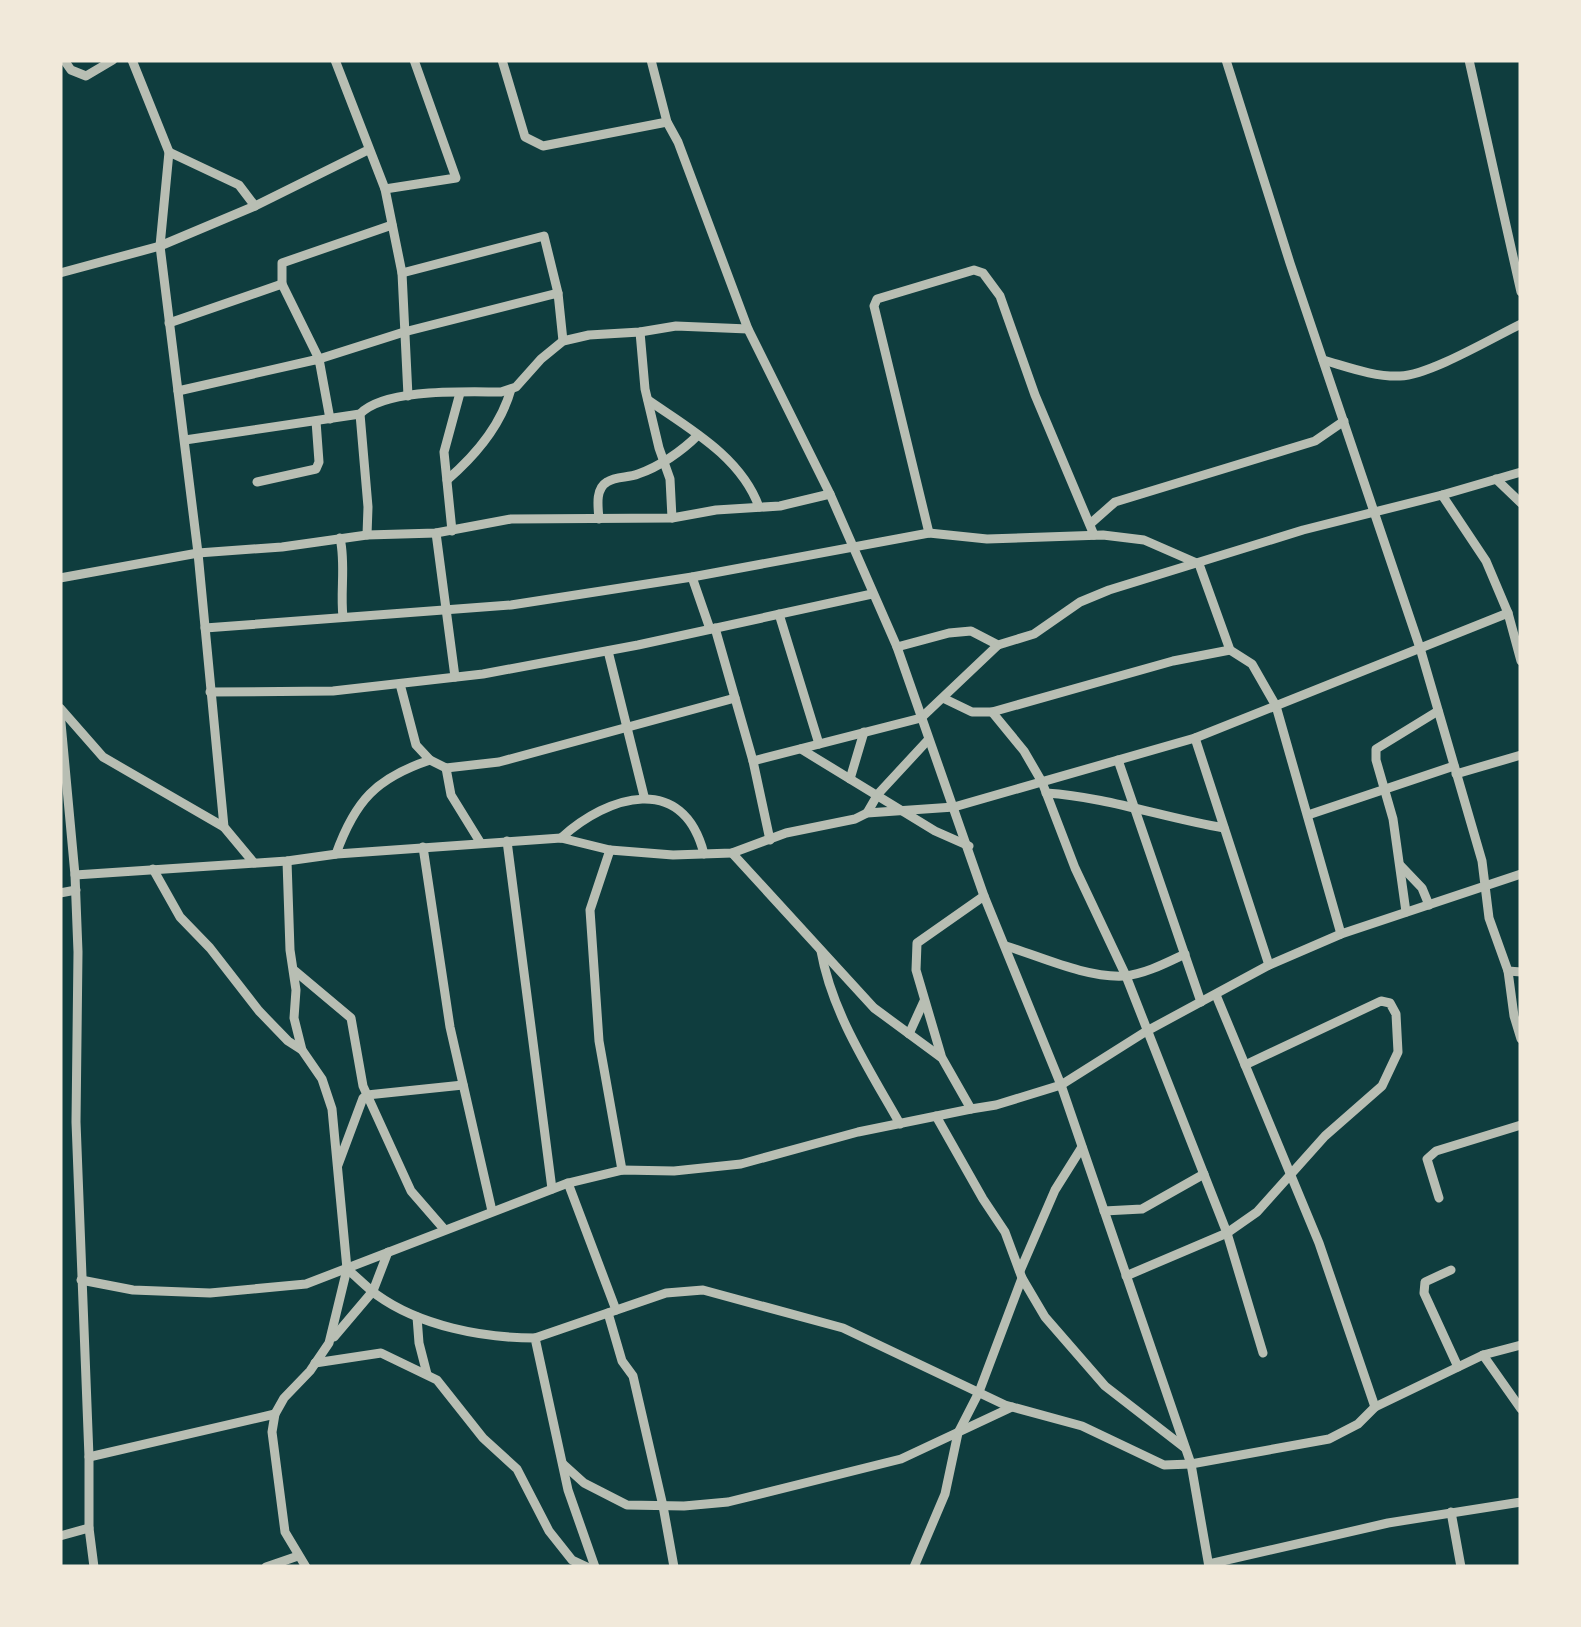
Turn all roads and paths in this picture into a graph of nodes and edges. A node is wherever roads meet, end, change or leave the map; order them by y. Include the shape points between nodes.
1 (64, 60) edge
2 (113, 60) edge
3 (132, 60) edge
4 (335, 60) edge
5 (414, 60) edge
6 (502, 60) edge
7 (651, 60) edge
8 (1226, 60) edge
9 (1469, 60) edge
10 (666, 122) junction
11 (368, 150) junction
12 (169, 152) junction
13 (384, 189) junction
14 (255, 206) junction
15 (392, 225) junction
16 (160, 246) junction
17 (60, 272) edge
18 (402, 272) junction
19 (282, 284) junction
20 (1521, 292) edge
21 (558, 293) junction
22 (169, 323) junction
23 (1521, 324) edge
24 (748, 329) junction
25 (404, 332) junction
26 (640, 332) junction
27 (563, 342) junction
28 (318, 358) junction
29 (1323, 360) junction
30 (512, 389) junction
31 (178, 391) junction
32 (460, 393) junction
33 (408, 396) junction
34 (648, 400) junction
35 (360, 414) junction
36 (330, 419) junction
37 (316, 421) junction
38 (1344, 421) junction
39 (698, 435) junction
40 (185, 440) junction
41 (664, 461) junction
42 (1521, 472) edge
43 (1496, 479) junction
44 (448, 480) junction
45 (258, 482) dead end
46 (830, 494) junction
47 (1442, 496) junction
48 (1521, 503) edge
49 (759, 507) junction
50 (1375, 512) junction
51 (599, 518) junction
52 (672, 518) junction
53 (1090, 524) junction
54 (452, 531) junction
55 (436, 533) junction
56 (929, 534) junction
57 (367, 535) junction
58 (1094, 535) junction
59 (340, 538) junction
60 (852, 545) junction
61 (198, 553) junction
62 (1198, 564) junction
63 (692, 577) junction
64 (60, 578) edge
65 (872, 594) junction
66 (446, 610) junction
67 (1508, 613) junction
68 (778, 614) junction
69 (343, 618) junction
70 (204, 628) junction
71 (713, 629) junction
72 (1517, 632) edge
73 (998, 645) junction
74 (896, 647) junction
75 (1420, 648) junction
76 (1230, 650) junction
77 (608, 651) junction
78 (1521, 662) edge
79 (455, 678) junction
80 (400, 684) junction
81 (210, 692) junction
82 (735, 698) junction
83 (944, 698) junction
84 (1276, 706) junction
85 (60, 710) edge
86 (1438, 711) junction
87 (992, 712) junction
88 (921, 718) junction
89 (626, 728) junction
90 (864, 732) junction
91 (1195, 738) junction
92 (928, 740) junction
93 (818, 744) junction
94 (801, 749) junction
95 (1521, 756) edge
96 (430, 760) junction
97 (1118, 760) junction
98 (753, 761) junction
99 (446, 768) junction
100 (1455, 770) junction
101 (850, 779) junction
102 (1044, 787) junction
103 (1383, 790) junction
104 (878, 794) junction
105 (644, 796) junction
106 (1134, 807) junction
107 (954, 808) junction
108 (903, 811) junction
109 (866, 813) junction
110 (1308, 815) junction
111 (224, 827) junction
112 (1224, 828) junction
113 (561, 838) junction
114 (770, 840) junction
115 (507, 841) junction
116 (480, 842) junction
117 (969, 846) junction
118 (424, 847) junction
119 (610, 850) junction
120 (732, 852) junction
121 (336, 854) junction
122 (704, 854) junction
123 (287, 862) junction
124 (254, 863) junction
125 (1401, 866) junction
126 (153, 870) junction
127 (1521, 874) edge
128 (75, 875) junction
129 (1487, 885) junction
130 (76, 890) junction
131 (60, 894) edge
132 (984, 896) junction
133 (1430, 904) junction
134 (1406, 912) junction
135 (1340, 934) junction
136 (1006, 946) junction
137 (820, 948) junction
138 (1184, 954) junction
139 (1269, 966) junction
140 (294, 971) junction
141 (1508, 971) junction
142 (1521, 972) edge
143 (1126, 976) junction
144 (1216, 995) junction
145 (924, 1001) junction
146 (1202, 1002) junction
147 (1145, 1032) junction
148 (910, 1034) junction
149 (1521, 1040) edge
150 (302, 1050) junction
151 (942, 1058) junction
152 (1245, 1064) junction
153 (463, 1085) junction
154 (1061, 1085) junction
155 (367, 1096) junction
156 (972, 1109) junction
157 (936, 1116) junction
158 (900, 1124) junction
159 (1521, 1125) edge
160 (1082, 1147) junction
161 (337, 1167) junction
162 (622, 1170) junction
163 (1204, 1174) junction
164 (1290, 1175) junction
165 (568, 1183) junction
166 (552, 1189) junction
167 (1439, 1198) dead end
168 (492, 1211) junction
169 (1104, 1212) junction
170 (444, 1229) junction
171 (1227, 1232) junction
172 (388, 1252) junction
173 (346, 1269) junction
174 (1451, 1270) dead end
175 (1021, 1275) junction
176 (1126, 1276) junction
177 (81, 1280) junction
178 (372, 1291) junction
179 (612, 1312) junction
180 (417, 1317) junction
181 (536, 1338) junction
182 (329, 1343) junction
183 (1521, 1344) edge
184 (1263, 1353) dead end
185 (1482, 1354) junction
186 (315, 1362) junction
187 (1458, 1367) junction
188 (427, 1374) junction
189 (979, 1392) junction
190 (1012, 1406) junction
191 (1375, 1408) junction
192 (1521, 1409) edge
193 (275, 1414) junction
194 (958, 1433) junction
195 (1186, 1448) junction
196 (90, 1457) junction
197 (562, 1462) junction
198 (1191, 1464) junction
199 (1521, 1502) edge
200 (664, 1506) junction
201 (1451, 1512) junction
202 (89, 1528) junction
203 (60, 1536) edge
204 (298, 1556) junction
205 (1230, 1564) edge
206 (1209, 1565) edge
207 (94, 1567) edge
208 (266, 1567) edge
209 (306, 1567) edge
210 (587, 1567) edge
211 (595, 1567) edge
212 (674, 1567) edge
213 (914, 1567) edge
214 (1461, 1567) edge

1 - 2 street via 86,76
3 - 12 street
4 - 11 street
5 - 13 street via 456,178
6 - 10 street via 525,138 543,146
7 - 10 street
8 - 29 street
9 - 20 street
10 - 24 street
11 - 13 street
11 - 14 street
12 - 14 street via 239,185
12 - 16 street
13 - 15 street
14 - 16 street
15 - 18 street
15 - 19 street via 282,263
16 - 17 street
16 - 22 street
18 - 21 street via 544,236
18 - 25 street
19 - 22 street
19 - 28 street
21 - 25 street
21 - 27 street
22 - 31 street
23 - 29 street via 1403,376
24 - 26 street
24 - 46 street
25 - 28 street
25 - 33 street
26 - 27 street
26 - 34 street
27 - 30 street
28 - 31 street
28 - 36 street
29 - 38 street
30 - 32 street
30 - 44 street via 490,434
31 - 40 street
32 - 33 street
32 - 44 street via 444,452
33 - 35 street
34 - 39 street
34 - 41 street
35 - 36 street
35 - 57 street
36 - 37 street
37 - 40 street
37 - 45 street via 316,469
38 - 50 street
38 - 53 street via 1315,441 1115,502
39 - 41 street
39 - 49 street via 740,470
40 - 61 street
41 - 51 street via 606,482 597,502
41 - 52 street
42 - 43 street
43 - 47 street
43 - 48 street
44 - 54 street
46 - 49 street
46 - 60 street
47 - 50 street
47 - 67 street via 1486,561
49 - 52 street
50 - 62 street
50 - 75 street
51 - 52 street
51 - 54 street via 511,520
53 - 56 street via 1000,296 984,272 974,270 877,299 874,306
53 - 58 street
54 - 55 street
55 - 57 street
55 - 66 street
56 - 58 street via 987,540
56 - 60 street
57 - 59 street
58 - 62 street via 1144,540
59 - 61 street
59 - 69 street
60 - 63 street
60 - 65 street
61 - 64 street
61 - 70 street
62 - 73 street via 1080,602 1034,634
62 - 76 street
63 - 66 street
63 - 71 street
65 - 68 street
65 - 74 street
66 - 69 street
66 - 79 street
67 - 72 street
67 - 75 street
68 - 71 street
68 - 93 street
69 - 70 street
70 - 81 street
71 - 77 street
71 - 82 street
72 - 78 street
73 - 74 street via 971,631
73 - 83 street
74 - 88 street
75 - 84 street
75 - 86 street
76 - 84 street via 1252,664
76 - 87 street
77 - 79 street
77 - 89 street
79 - 80 street
80 - 81 street via 334,692
80 - 96 street via 416,746
81 - 111 street
82 - 89 street
82 - 98 street
83 - 87 street via 972,712
83 - 88 street
84 - 91 street
84 - 110 street
85 - 111 street via 102,757
85 - 128 street
86 - 100 street
86 - 103 street via 1376,749
87 - 102 street
88 - 90 street
88 - 92 street
89 - 99 street via 499,762
89 - 105 street
90 - 93 street
90 - 101 street
91 - 97 street
91 - 112 street
92 - 104 street
92 - 107 street
93 - 94 street
94 - 98 street
94 - 101 street
95 - 100 street
96 - 99 street
96 - 121 street via 394,772 362,800
97 - 102 street
97 - 106 street
98 - 114 street
99 - 116 street via 451,795
100 - 103 street
100 - 129 street
101 - 104 street
102 - 106 street
102 - 107 street
102 - 143 street
103 - 110 street
103 - 125 street
104 - 108 street
104 - 109 street
105 - 113 street via 580,821
105 - 122 street via 689,819
106 - 112 street
106 - 138 street
107 - 108 street
107 - 117 street
108 - 109 street
108 - 117 street
109 - 114 street
110 - 135 street
111 - 124 street
112 - 139 street
113 - 115 street
113 - 119 street
114 - 120 street
115 - 116 street
115 - 166 street
116 - 118 street
117 - 132 street
118 - 121 street
118 - 153 street
119 - 122 street
119 - 162 street via 590,910 599,1041
120 - 122 street
120 - 137 street
121 - 123 street
123 - 124 street
123 - 140 street
124 - 126 street
125 - 133 street
125 - 134 street
126 - 128 street
126 - 150 street via 180,917
127 - 129 street
128 - 130 street
129 - 133 street
129 - 141 street via 1489,918
130 - 131 street
130 - 177 street
132 - 136 street
132 - 145 street via 917,944
133 - 134 street
134 - 135 street
135 - 139 street
136 - 143 street
136 - 154 street
137 - 148 street via 874,1008
137 - 158 street via 853,1040
138 - 143 street
138 - 146 street
139 - 144 street
140 - 150 street
140 - 155 street via 351,1018
141 - 142 street
141 - 149 street
143 - 147 street
144 - 146 street
144 - 152 street
145 - 148 street
145 - 151 street
146 - 147 street
147 - 154 street
147 - 163 street
148 - 151 street
150 - 161 street via 332,1109
151 - 156 street
152 - 164 street
152 - 164 street via 1380,1001 1396,1014 1398,1052 1382,1086
153 - 155 street
153 - 168 street
154 - 156 street
154 - 160 street
155 - 161 street
155 - 170 street via 412,1191
156 - 157 street
157 - 158 street
157 - 175 street via 1005,1232
158 - 162 street via 741,1164
159 - 167 street via 1427,1159
160 - 169 street
160 - 175 street via 1055,1190
161 - 173 street
162 - 165 street
163 - 169 street via 1142,1208
163 - 171 street
164 - 171 street via 1257,1212
164 - 191 street
165 - 166 street
165 - 179 street
166 - 168 street
168 - 170 street
169 - 176 street
170 - 172 street
171 - 176 street
171 - 184 street
172 - 173 street
172 - 178 street
173 - 177 street via 306,1284 210,1293
173 - 178 street
173 - 182 street
174 - 187 street via 1425,1282 1424,1293
175 - 189 street
175 - 195 street via 1045,1318 1105,1386
176 - 195 street
177 - 196 street
178 - 180 street
178 - 182 street
179 - 181 street
179 - 189 street via 704,1290 842,1328
179 - 200 street
180 - 181 street via 502,1338
180 - 188 street
181 - 197 street
182 - 186 street
183 - 185 street
185 - 187 street
185 - 192 street
186 - 188 street via 381,1353
186 - 193 street
187 - 191 street
188 - 210 street via 517,1469 549,1532 572,1560
189 - 190 street
189 - 194 street
190 - 194 street
190 - 198 street via 1082,1426 1164,1465
191 - 198 street via 1330,1439
193 - 196 street
193 - 204 street via 286,1532
194 - 200 street via 901,1459 775,1492
194 - 213 street via 945,1494
195 - 198 street
196 - 202 street
197 - 200 street via 584,1484 627,1505
197 - 211 street
198 - 206 street
199 - 201 street
200 - 212 street
201 - 205 street
201 - 214 street
202 - 203 street
202 - 207 street
204 - 208 street
204 - 209 street
205 - 206 street

